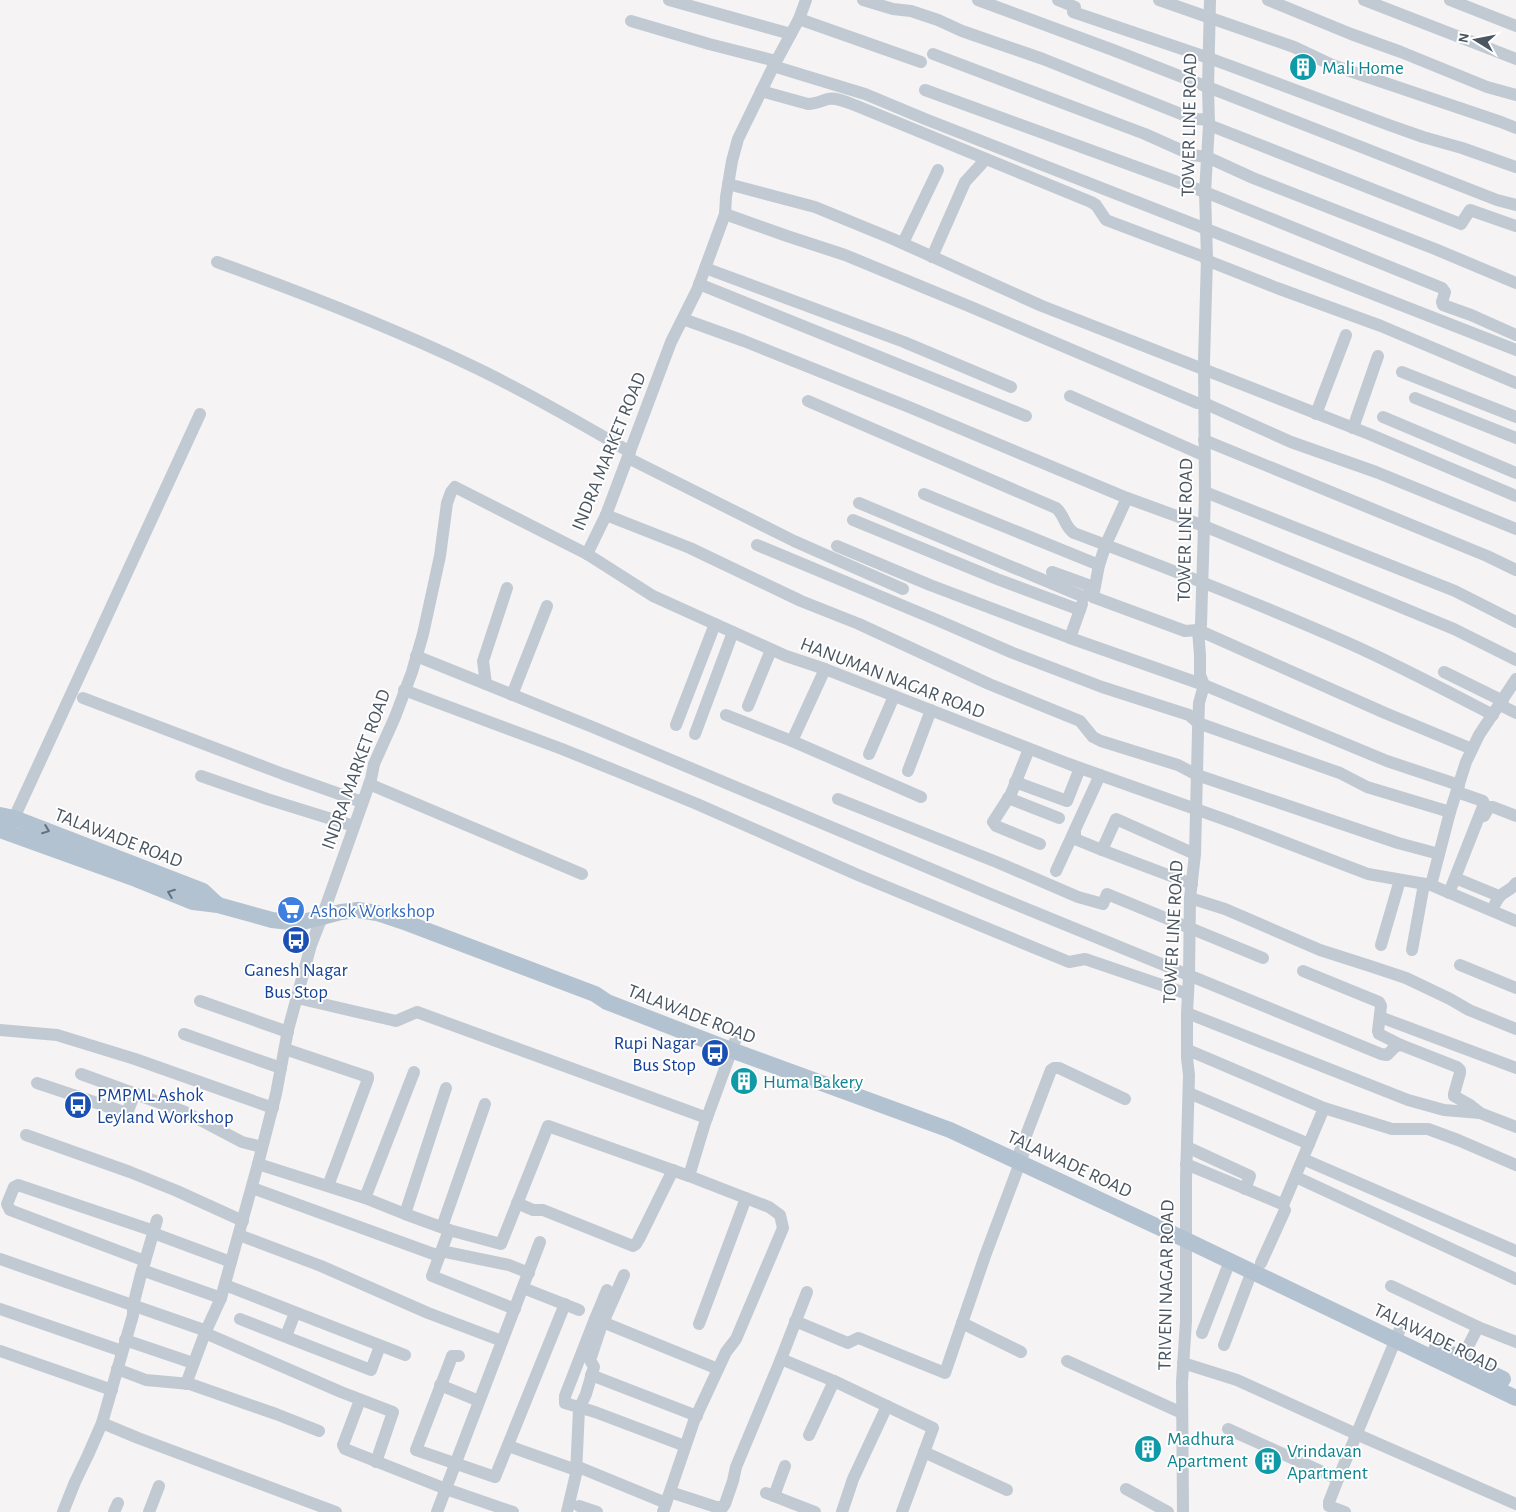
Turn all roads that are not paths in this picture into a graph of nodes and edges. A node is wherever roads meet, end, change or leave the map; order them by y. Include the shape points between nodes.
1 (669, 0) edge
2 (805, 0) edge
3 (863, 0) edge
4 (978, 0) edge
5 (1058, 0) edge
6 (1160, 0) edge
7 (1210, 0) edge
8 (1268, 0) edge
9 (1364, 0) edge
10 (1450, 0) edge
11 (1210, 18) junction
12 (799, 19) junction
13 (631, 21) dead end
14 (1516, 26) edge
15 (791, 34) junction
16 (933, 54) dead end
17 (1208, 58) junction
18 (1516, 59) edge
19 (921, 62) dead end
20 (774, 64) junction
21 (1208, 88) junction
22 (925, 90) dead end
23 (761, 92) junction
24 (1516, 95) edge
25 (1209, 123) junction
26 (1516, 128) edge
27 (1207, 157) junction
28 (986, 159) junction
29 (1516, 167) edge
30 (938, 170) dead end
31 (728, 184) junction
32 (1205, 192) junction
33 (1516, 205) edge
34 (725, 214) junction
35 (1516, 226) edge
36 (1206, 229) junction
37 (903, 244) junction
38 (932, 257) junction
39 (1206, 259) junction
40 (218, 262) dead end
41 (705, 268) junction
42 (1516, 283) edge
43 (699, 284) junction
44 (683, 319) junction
45 (1346, 335) dead end
46 (1516, 335) edge
47 (1516, 350) edge
48 (1378, 356) dead end
49 (1204, 369) junction
50 (1402, 372) dead end
51 (1516, 383) edge
52 (1011, 387) dead end
53 (1070, 396) dead end
54 (1415, 398) dead end
55 (808, 400) dead end
56 (1204, 403) junction
57 (200, 414) dead end
58 (1316, 414) junction
59 (1026, 416) dead end
60 (1383, 417) dead end
61 (1516, 417) edge
62 (1353, 428) junction
63 (1516, 438) edge
64 (1204, 440) junction
65 (629, 455) junction
66 (1203, 455) junction
67 (1516, 472) edge
68 (1204, 492) junction
69 (924, 494) dead end
70 (1516, 496) edge
71 (1127, 498) junction
72 (859, 503) dead end
73 (606, 515) junction
74 (853, 520) dead end
75 (1204, 526) junction
76 (1516, 529) edge
77 (1106, 544) junction
78 (757, 545) dead end
79 (837, 546) dead end
80 (587, 554) junction
81 (1099, 565) junction
82 (1516, 570) edge
83 (1052, 572) dead end
84 (1202, 583) junction
85 (507, 588) dead end
86 (903, 589) dead end
87 (1089, 593) junction
88 (547, 606) dead end
89 (1080, 610) junction
90 (1516, 622) edge
91 (716, 624) junction
92 (1198, 630) junction
93 (733, 632) junction
94 (1070, 638) junction
95 (771, 650) junction
96 (416, 656) junction
97 (1516, 660) edge
98 (824, 669) junction
99 (1444, 672) dead end
100 (1515, 682) edge
101 (486, 684) junction
102 (1204, 685) junction
103 (404, 690) junction
104 (512, 694) junction
105 (894, 696) junction
106 (83, 698) dead end
107 (748, 706) dead end
108 (1498, 707) junction
109 (931, 710) junction
110 (1516, 713) edge
111 (726, 715) dead end
112 (1198, 723) junction
113 (676, 725) dead end
114 (695, 734) dead end
115 (792, 742) junction
116 (1029, 749) junction
117 (1472, 749) junction
118 (869, 754) dead end
119 (1080, 768) junction
120 (908, 771) dead end
121 (1100, 775) junction
122 (1197, 775) junction
123 (200, 776) dead end
124 (1016, 782) junction
125 (369, 784) junction
126 (1458, 788) junction
127 (921, 797) dead end
128 (1008, 798) junction
129 (838, 799) dead end
130 (362, 802) junction
131 (1196, 810) junction
132 (1450, 812) junction
133 (7, 816) edge
134 (1516, 816) edge
135 (1059, 818) dead end
136 (354, 826) junction
137 (1075, 830) junction
138 (1, 833) edge
139 (1040, 844) dead end
140 (1102, 850) junction
141 (1195, 854) junction
142 (1439, 854) junction
143 (1056, 870) dead end
144 (582, 874) dead end
145 (1400, 880) junction
146 (1460, 880) junction
147 (1516, 883) edge
148 (1192, 884) junction
149 (1428, 885) junction
150 (1452, 894) junction
151 (1499, 896) junction
152 (1190, 898) junction
153 (218, 905) junction
154 (1492, 911) junction
155 (322, 917) junction
156 (1516, 921) edge
157 (1190, 928) junction
158 (1381, 945) dead end
159 (1412, 950) dead end
160 (1263, 958) dead end
161 (1460, 965) dead end
162 (1303, 971) dead end
163 (1189, 975) junction
164 (1516, 988) edge
165 (1188, 994) junction
166 (297, 998) junction
167 (200, 1001) dead end
168 (1186, 1013) junction
169 (1380, 1017) junction
170 (1516, 1029) edge
171 (0, 1030) edge
172 (288, 1032) junction
173 (184, 1034) dead end
174 (1401, 1045) junction
175 (733, 1046) junction
176 (285, 1049) junction
177 (1188, 1054) junction
178 (281, 1068) junction
179 (1516, 1068) edge
180 (414, 1072) dead end
181 (81, 1074) dead end
182 (38, 1083) dead end
183 (446, 1088) dead end
184 (135, 1093) junction
185 (1189, 1093) junction
186 (1125, 1099) dead end
187 (485, 1104) dead end
188 (272, 1108) junction
189 (1324, 1108) junction
190 (1480, 1113) junction
191 (707, 1118) junction
192 (1516, 1127) edge
193 (26, 1135) dead end
194 (1309, 1144) junction
195 (262, 1147) junction
196 (1187, 1148) junction
197 (1022, 1155) junction
198 (1303, 1159) junction
199 (258, 1164) junction
200 (1186, 1164) junction
201 (1516, 1165) edge
202 (673, 1170) junction
203 (689, 1176) junction
204 (1296, 1177) junction
205 (328, 1186) junction
206 (252, 1188) junction
207 (1245, 1189) junction
208 (365, 1198) junction
209 (746, 1198) junction
210 (517, 1203) junction
211 (1285, 1210) dead end
212 (405, 1214) junction
213 (243, 1221) junction
214 (155, 1228) junction
215 (445, 1229) junction
216 (1186, 1234) junction
217 (238, 1235) junction
218 (540, 1242) dead end
219 (1516, 1251) edge
220 (440, 1254) junction
221 (0, 1259) edge
222 (1230, 1261) junction
223 (231, 1262) junction
224 (144, 1265) junction
225 (1256, 1267) junction
226 (529, 1273) junction
227 (624, 1275) dead end
228 (1516, 1280) edge
229 (225, 1285) junction
230 (1391, 1286) dead end
231 (524, 1288) junction
232 (607, 1290) dead end
233 (806, 1292) dead end
234 (221, 1298) junction
235 (565, 1304) junction
236 (133, 1306) junction
237 (0, 1309) edge
238 (515, 1309) junction
239 (579, 1310) dead end
240 (295, 1312) junction
241 (240, 1319) dead end
242 (599, 1321) junction
243 (795, 1321) junction
244 (962, 1323) junction
245 (699, 1324) dead end
246 (1478, 1327) junction
247 (205, 1333) junction
248 (1202, 1333) dead end
249 (1397, 1334) junction
250 (286, 1336) junction
251 (502, 1341) junction
252 (1516, 1342) edge
253 (1224, 1345) dead end
254 (124, 1346) junction
255 (380, 1346) junction
256 (0, 1351) edge
257 (1021, 1352) dead end
258 (405, 1355) dead end
259 (459, 1356) dead end
260 (1462, 1358) junction
261 (781, 1359) junction
262 (1068, 1362) dead end
263 (193, 1363) junction
264 (1183, 1363) junction
265 (117, 1369) junction
266 (718, 1369) junction
267 (591, 1375) junction
268 (834, 1381) junction
269 (186, 1384) junction
270 (440, 1385) junction
271 (1516, 1385) edge
272 (112, 1390) junction
273 (1516, 1398) edge
274 (360, 1400) junction
275 (479, 1401) junction
276 (887, 1406) junction
277 (579, 1409) junction
278 (1182, 1414) junction
279 (696, 1416) junction
280 (102, 1422) junction
281 (1228, 1429) dead end
282 (319, 1431) dead end
283 (1356, 1434) junction
284 (809, 1435) dead end
285 (508, 1446) junction
286 (685, 1446) junction
287 (924, 1452) junction
288 (376, 1462) junction
289 (454, 1464) junction
290 (785, 1466) dead end
291 (576, 1468) junction
292 (1338, 1479) junction
293 (159, 1486) dead end
294 (446, 1489) junction
295 (1126, 1489) dead end
296 (1008, 1490) dead end
297 (666, 1502) edge
298 (1516, 1504) edge
299 (573, 1509) edge
300 (63, 1512) edge
301 (149, 1512) edge
302 (336, 1512) edge
303 (437, 1512) edge
304 (512, 1512) edge
305 (597, 1512) edge
306 (815, 1512) edge
307 (842, 1512) edge
308 (902, 1512) edge
309 (1168, 1512) edge
310 (1183, 1512) edge
311 (1345, 1512) edge

1 - 15 street
2 - 12 street, INDRA MARKET ROAD
3 - 25 street via 938,20
4 - 21 street
5 - 17 street via 1075,7 1073,12
6 - 11 street
7 - 11 street, TOWER LINE ROAD
8 - 24 street via 1487,87
9 - 18 street
10 - 14 street
11 - 17 street, TOWER LINE ROAD
11 - 26 street via 1294,47 1332,65
12 - 15 street, INDRA MARKET ROAD
12 - 19 street
13 - 20 street
15 - 20 street, INDRA MARKET ROAD
16 - 27 street via 1192,155
17 - 21 street, TOWER LINE ROAD
17 - 29 street via 1389,125
20 - 23 street, INDRA MARKET ROAD
20 - 36 street via 865,94
21 - 25 street, TOWER LINE ROAD
21 - 33 street
22 - 32 street
23 - 28 street via 808,104 835,98
23 - 31 street, INDRA MARKET ROAD via 738,139
25 - 27 street, TOWER LINE ROAD
25 - 35 street via 1460,224 1470,210
27 - 32 street, TOWER LINE ROAD
27 - 42 street
28 - 38 street via 965,182
28 - 39 street via 1091,202 1106,220
30 - 37 street
31 - 34 street, INDRA MARKET ROAD
31 - 37 street via 815,207
32 - 36 street, TOWER LINE ROAD
32 - 46 street via 1442,288 1443,305
34 - 41 street, INDRA MARKET ROAD
34 - 56 street via 845,255 1197,403
36 - 39 street, TOWER LINE ROAD
36 - 47 street
37 - 38 street
38 - 49 street via 1042,306
39 - 49 street, TOWER LINE ROAD
39 - 51 street via 1381,326
40 - 65 street via 308,295 469,364 551,406
41 - 43 street, INDRA MARKET ROAD
41 - 52 street via 904,342
43 - 44 street, INDRA MARKET ROAD
43 - 59 street
44 - 65 street, INDRA MARKET ROAD via 671,342
44 - 71 street via 909,407
45 - 58 street
48 - 62 street
49 - 56 street, TOWER LINE ROAD
49 - 58 street
50 - 61 street
53 - 66 street
54 - 63 street
55 - 77 street via 1056,508 1069,530
56 - 64 street, TOWER LINE ROAD
56 - 76 street via 1291,442 1376,472
57 - 133 street
58 - 62 street
60 - 67 street
62 - 70 street
64 - 66 street, TOWER LINE ROAD
64 - 82 street
65 - 73 street, INDRA MARKET ROAD
65 - 86 street via 794,541
66 - 68 street, TOWER LINE ROAD
68 - 75 street, TOWER LINE ROAD
68 - 90 street via 1455,591
69 - 81 street
71 - 75 street
71 - 77 street
72 - 87 street
73 - 80 street, INDRA MARKET ROAD
73 - 122 street via 690,548 801,601 1080,721 1093,737 1178,765
74 - 89 street
75 - 84 street, TOWER LINE ROAD
75 - 97 street via 1454,629
77 - 81 street
77 - 84 street
78 - 112 street via 1013,653 1188,715
79 - 94 street
80 - 91 street, HANUMAN NAGAR ROAD via 653,596
80 - 96 street, INDRA MARKET ROAD via 455,487 448,503 428,616
81 - 87 street
83 - 87 street
84 - 92 street, TOWER LINE ROAD via 1201,625
84 - 108 street via 1348,643 1453,694
85 - 101 street via 483,661
87 - 89 street
87 - 92 street via 1185,631
88 - 104 street
89 - 94 street
91 - 93 street, HANUMAN NAGAR ROAD
91 - 113 street
92 - 102 street, TOWER LINE ROAD via 1200,675
92 - 117 street
93 - 95 street, HANUMAN NAGAR ROAD
93 - 114 street
94 - 102 street
95 - 98 street, HANUMAN NAGAR ROAD
95 - 107 street
96 - 101 street
96 - 103 street, INDRA MARKET ROAD
98 - 105 street, HANUMAN NAGAR ROAD
98 - 115 street
99 - 108 street
100 - 108 street
101 - 104 street
102 - 112 street, TOWER LINE ROAD
102 - 126 street
103 - 125 street, INDRA MARKET ROAD
103 - 165 street via 562,748 1069,962 1085,959
104 - 163 street
105 - 109 street, HANUMAN NAGAR ROAD
105 - 118 street
106 - 130 street
108 - 110 street
108 - 117 street
109 - 116 street, HANUMAN NAGAR ROAD
109 - 120 street
111 - 115 street
112 - 122 street, TOWER LINE ROAD
112 - 132 street via 1340,772 1367,787
115 - 127 street
116 - 119 street, HANUMAN NAGAR ROAD
116 - 124 street
117 - 126 street
119 - 121 street, HANUMAN NAGAR ROAD
119 - 124 street via 1067,801
121 - 131 street, HANUMAN NAGAR ROAD
121 - 137 street
122 - 131 street, TOWER LINE ROAD
122 - 142 street
123 - 136 street
124 - 128 street
125 - 130 street, INDRA MARKET ROAD
125 - 144 street
126 - 132 street
126 - 150 street via 1484,804
128 - 135 street
128 - 139 street via 994,824
129 - 157 street via 1078,897 1103,904 1107,894
130 - 136 street, INDRA MARKET ROAD
131 - 141 street, TOWER LINE ROAD
131 - 145 street, HANUMAN NAGAR ROAD via 1368,874
132 - 142 street
133 - 138 street
133 -> 153 main road, TALAWADE ROAD via 203,891
134 - 146 street via 1493,807 1486,810
136 - 155 street, INDRA MARKET ROAD
137 - 140 street via 1075,839
137 - 143 street
153 -> 138 main road, TALAWADE ROAD via 193,902
140 - 141 street via 1116,819
140 - 148 street
141 - 148 street, TOWER LINE ROAD
142 - 149 street
145 - 149 street, HANUMAN NAGAR ROAD
145 - 158 street
146 - 150 street
146 - 151 street
147 - 151 street
148 - 152 street, TOWER LINE ROAD
149 - 150 street, HANUMAN NAGAR ROAD
149 - 159 street
150 - 154 street, HANUMAN NAGAR ROAD
151 - 154 street
152 - 157 street, TOWER LINE ROAD
152 - 170 street via 1225,909 1320,950 1406,978
153 - 155 main road, TALAWADE ROAD via 272,920 299,923
154 - 156 street, HANUMAN NAGAR ROAD
155 - 166 street, INDRA MARKET ROAD via 310,944
155 - 175 main road, TALAWADE ROAD via 358,910 377,913 595,994 612,996
157 - 160 street
157 - 163 street, TOWER LINE ROAD
161 - 164 street
162 - 169 street via 1379,1002
163 - 165 street, TOWER LINE ROAD
163 - 174 street via 1381,1054 1386,1055
165 - 168 street, TOWER LINE ROAD
166 - 172 street, INDRA MARKET ROAD
166 - 191 street via 396,1021 416,1012
167 - 172 street
168 - 177 street, TOWER LINE ROAD
168 - 190 street via 1408,1100 1444,1110
169 - 174 street via 1379,1034
169 - 179 street
171 - 188 street via 56,1035
172 - 176 street, INDRA MARKET ROAD
173 - 178 street
174 - 190 street via 1457,1067 1460,1073 1454,1096
175 - 191 street
175 - 197 main road, TALAWADE ROAD via 946,1122
176 - 178 street, INDRA MARKET ROAD
176 - 205 street via 368,1077
177 - 185 street, TRIVENI NAGAR ROAD
177 - 189 street
178 - 188 street, INDRA MARKET ROAD
180 - 208 street
181 - 184 street
182 - 184 street via 127,1114
183 - 212 street
184 - 195 street via 185,1112 242,1142
185 - 194 street
185 - 196 street, TRIVENI NAGAR ROAD
186 - 197 street via 1054,1068
187 - 215 street
188 - 195 street, INDRA MARKET ROAD
189 - 194 street
189 - 201 street via 1392,1129 1428,1130
190 - 192 street
191 - 203 street
193 - 213 street via 130,1172
194 - 198 street
195 - 199 street, INDRA MARKET ROAD
196 - 200 street, TRIVENI NAGAR ROAD
196 - 207 street via 1250,1176
197 - 216 main road, TALAWADE ROAD
197 - 244 street
198 - 204 street
198 - 219 street
199 - 205 street
199 - 206 street, INDRA MARKET ROAD
200 - 207 street
200 - 216 street, TRIVENI NAGAR ROAD
202 - 203 street
202 - 210 street via 633,1246
202 - 210 street via 548,1126
203 - 209 street
204 - 207 street via 1282,1204
204 - 228 street
205 - 208 street
206 - 213 street, INDRA MARKET ROAD
206 - 220 street
208 - 212 street
209 - 245 street
209 - 266 street via 780,1215 783,1228 736,1338
210 - 215 street via 500,1244
211 - 225 street
212 - 215 street
213 - 217 street, INDRA MARKET ROAD
214 - 223 street
214 - 224 street
214 - 224 street via 18,1185 7,1204 10,1210
215 - 220 street
216 - 222 main road, TALAWADE ROAD
216 - 225 main road, TALAWADE ROAD
216 - 264 street, TRIVENI NAGAR ROAD
217 - 223 street, INDRA MARKET ROAD
217 - 251 street
218 - 226 street
220 - 226 street via 509,1266
220 - 238 street via 432,1276
221 - 236 street
222 - 225 main road, TALAWADE ROAD
222 - 248 street
223 - 229 street, INDRA MARKET ROAD
224 - 234 street
224 - 236 street
225 - 249 main road, TALAWADE ROAD
225 - 253 street
226 - 231 street
227 - 242 street
229 - 234 street, INDRA MARKET ROAD
229 - 240 street
230 - 246 street
231 - 235 street
231 - 238 street
232 - 242 street
233 - 243 street
234 - 247 street, INDRA MARKET ROAD
235 - 239 street
235 - 285 street
236 - 247 street
236 - 254 street
237 - 254 street
238 - 251 street
240 - 250 street
240 - 255 street
241 - 250 street
242 - 266 street
242 - 267 street via 590,1360 594,1367
242 - 277 street via 565,1396 565,1404
243 - 244 street via 848,1343 861,1339 945,1373
243 - 261 street
244 - 257 street
246 - 252 street
246 - 260 street
247 - 263 street, INDRA MARKET ROAD
247 - 274 street
249 - 260 main road, TALAWADE ROAD
249 - 273 main road, TALAWADE ROAD
249 - 283 street
250 - 255 street via 371,1370
251 - 275 street
254 - 263 street
254 - 265 street
255 - 258 street
256 - 272 street
259 - 270 street via 452,1356
260 - 271 main road, TALAWADE ROAD
261 - 268 street
261 - 297 street via 723,1507
262 - 278 street
263 - 269 street, INDRA MARKET ROAD
264 - 278 street, TRIVENI NAGAR ROAD
264 - 283 street via 1237,1380
265 - 269 street via 146,1380
265 - 272 street
266 - 279 street
267 - 277 street
267 - 279 street
268 - 276 street
268 - 284 street
269 - 282 street
270 - 275 street
270 - 289 street via 416,1450
272 - 280 street
274 - 288 street via 343,1447
274 - 288 street via 393,1412
275 - 289 street
276 - 287 street via 933,1428
276 - 307 street via 853,1479
277 - 286 street
277 - 291 street
278 - 310 street, TRIVENI NAGAR ROAD
279 - 286 street
280 - 300 street
280 - 302 street
281 - 292 street
283 - 292 street
283 - 298 street
285 - 289 street via 495,1477
285 - 291 street
286 - 297 street
287 - 296 street
287 - 308 street
288 - 294 street
289 - 294 street
290 - 306 street via 770,1494
291 - 297 street
291 - 299 street
292 - 311 street via 1328,1502 1329,1506
293 - 301 street
294 - 303 street
294 - 304 street
295 - 309 street
299 - 305 street

